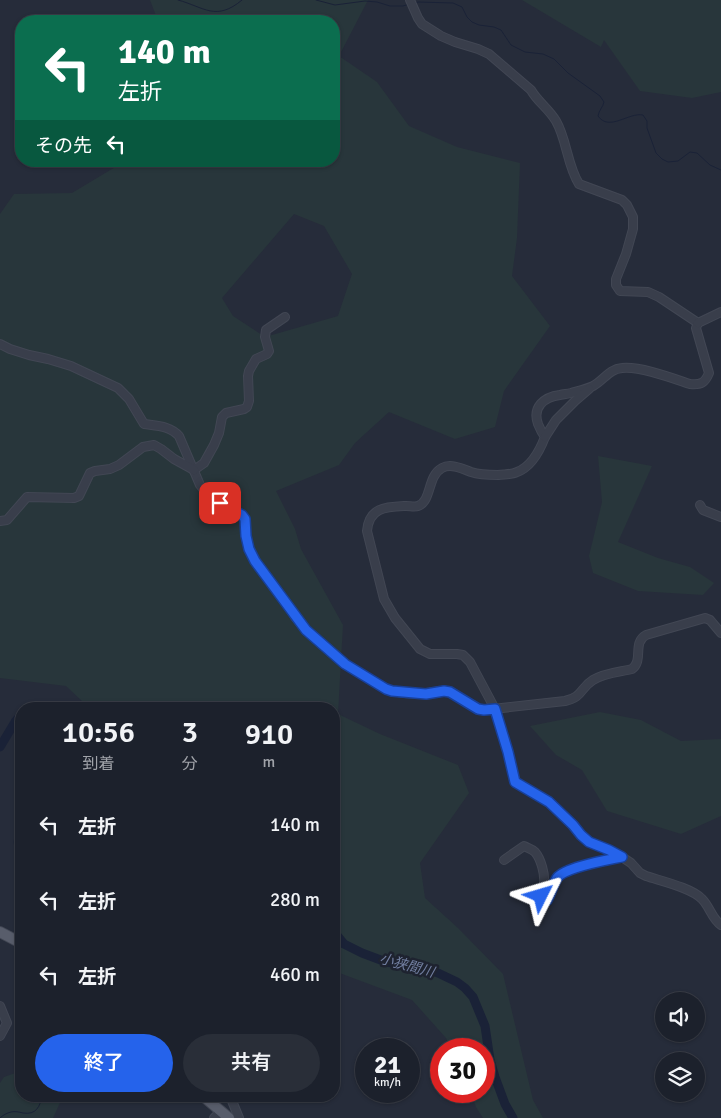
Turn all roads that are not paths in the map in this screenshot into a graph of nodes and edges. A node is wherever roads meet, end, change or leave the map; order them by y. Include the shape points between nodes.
1 (410, 0) edge
2 (721, 312) edge
3 (285, 317) dead end
4 (698, 323) junction
5 (0, 344) edge
6 (594, 385) junction
7 (545, 437) junction
8 (194, 470) junction
9 (700, 505) dead end
10 (721, 517) edge
11 (0, 521) edge
12 (721, 633) edge
13 (495, 709) junction
14 (622, 857) junction
15 (504, 860) dead end
16 (721, 925) edge
17 (0, 932) edge
18 (15, 940) edge
19 (0, 1006) edge
20 (0, 1036) edge
21 (208, 1102) edge
22 (232, 1102) edge
23 (221, 1116) edge
24 (239, 1118) edge

1 - 4 street via 422,24 441,36 489,54 531,90 556,121 579,184 609,194 627,205 633,217 633,229 616,279 620,291 648,292
2 - 4 street
3 - 8 street via 264,333 269,351 256,359 249,371 247,407 222,417 214,445 204,463
4 - 6 street via 696,328 709,373 698,385 632,367 609,372
5 - 8 street via 10,350 71,366 118,388 144,424 174,430 180,436
6 - 7 street via 556,420
6 - 7 street via 542,401 536,417
7 - 13 street via 541,448 519,472 487,475 456,467 442,468 434,475 422,503 384,508 371,516 368,525 384,598 394,618 425,652 457,654 467,658
8 - 11 street via 154,445 142,447 110,469 90,473 79,496 27,497 7,520
8 - 13 street via 208,495 245,519 249,549 255,561 295,617 345,664 392,691 450,692 478,709
9 - 10 street via 703,510
12 - 13 street via 705,618 646,635 639,644 636,666 598,676 574,699
13 - 14 street via 515,782 549,802 589,842
14 - 15 street via 587,864 558,876 545,901 541,896 544,875 534,851 524,846
14 - 16 street via 640,873 700,896
17 - 18 main road
19 - 20 street via 6,1023
21 - 23 main road
22 - 24 street

